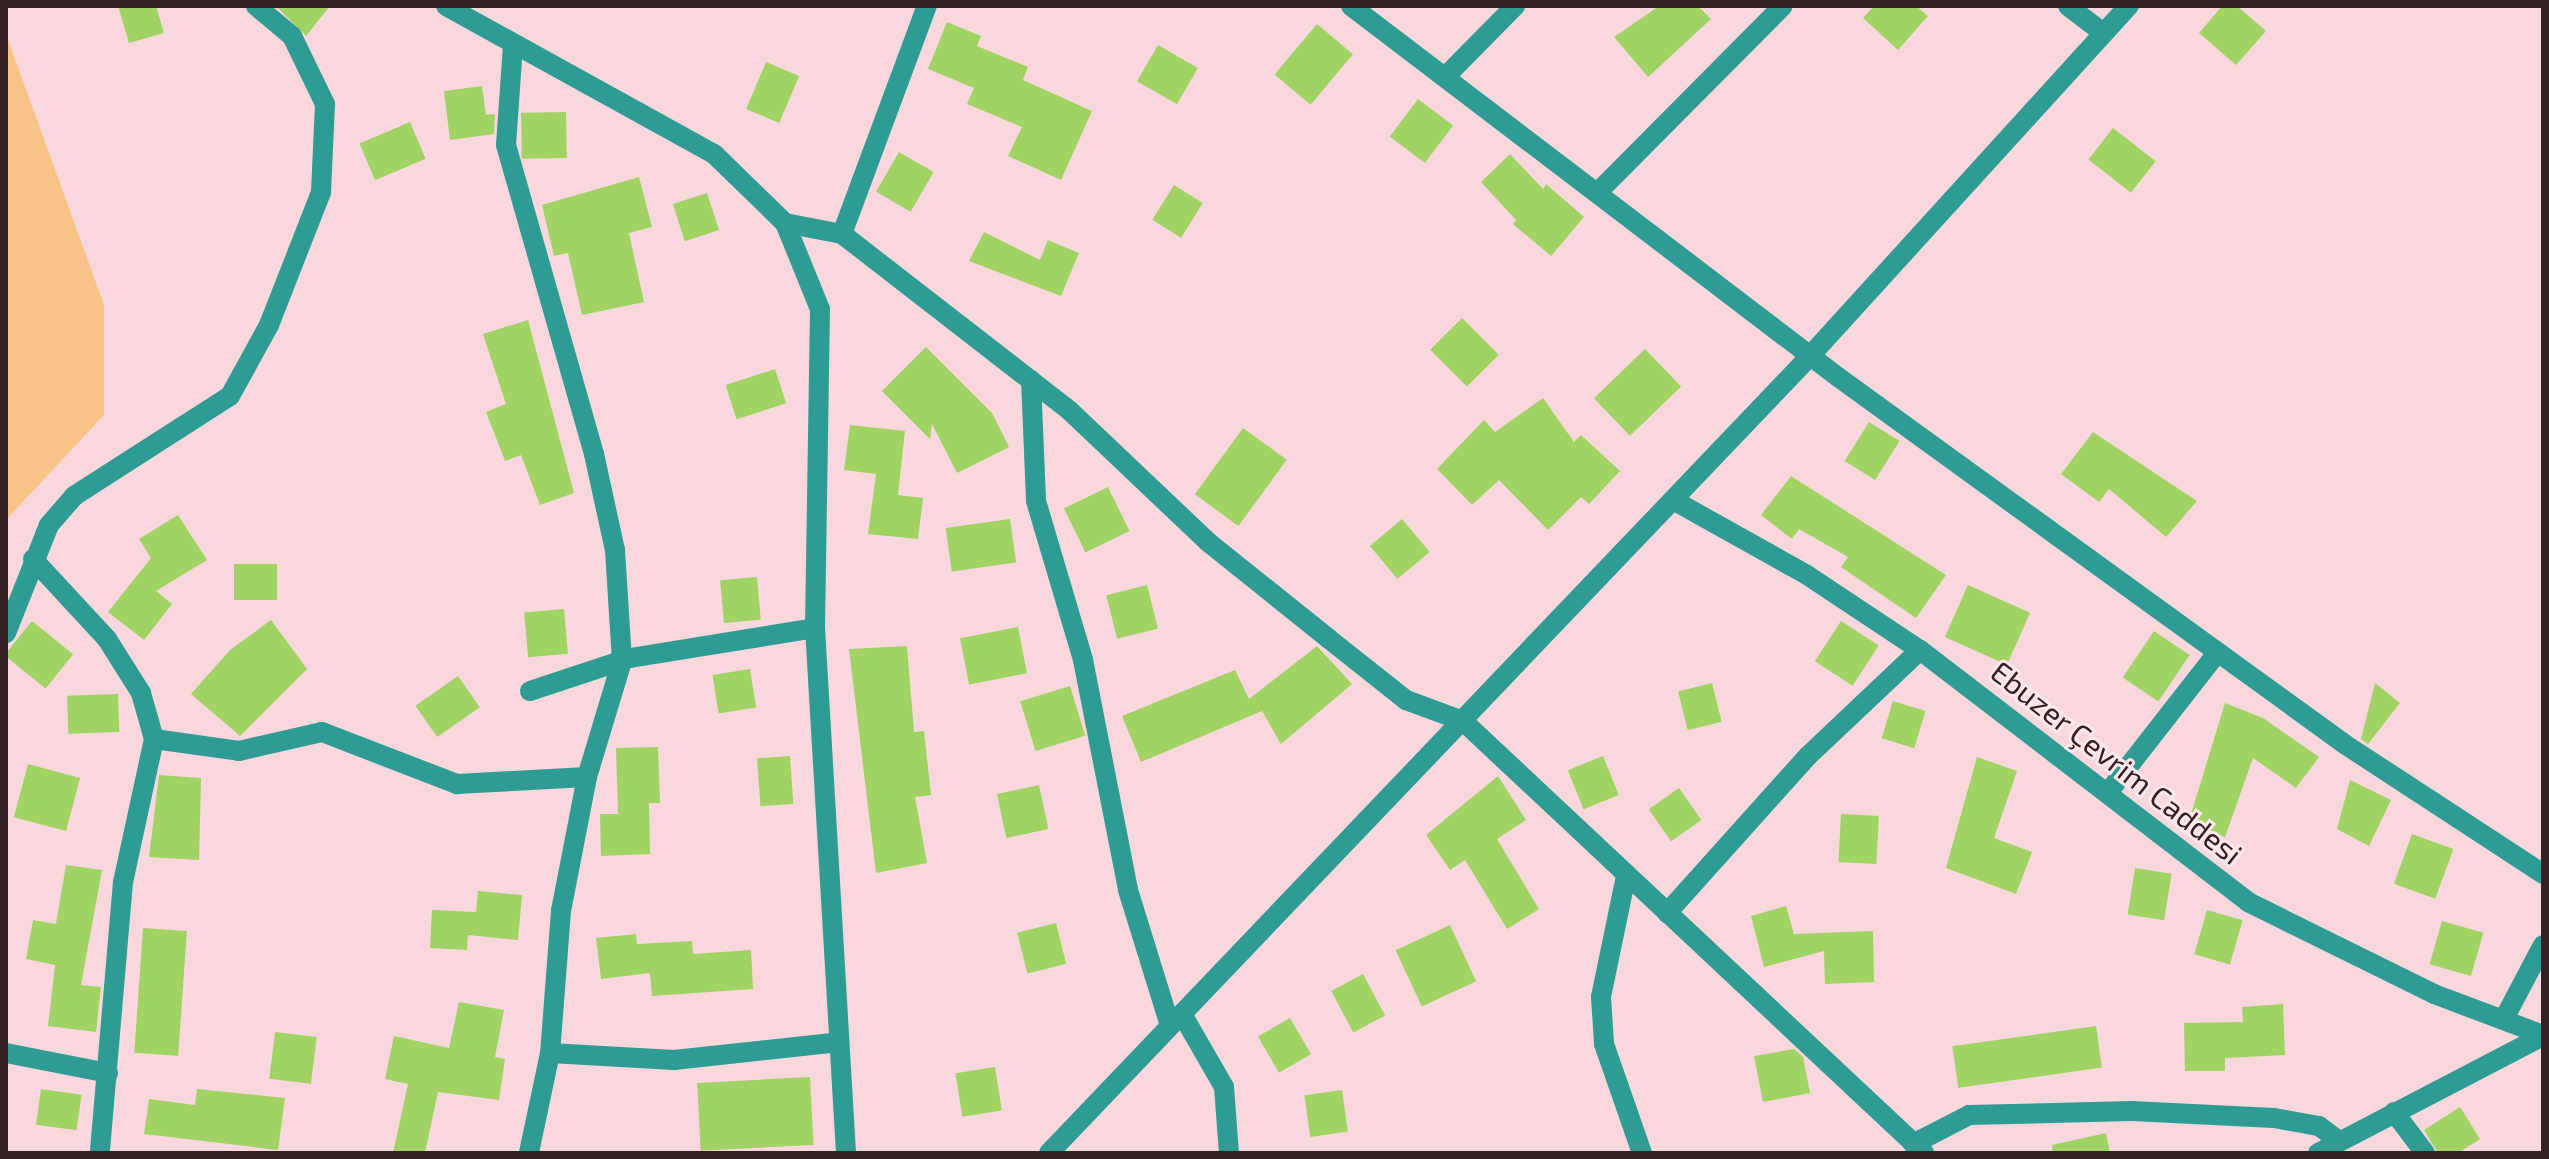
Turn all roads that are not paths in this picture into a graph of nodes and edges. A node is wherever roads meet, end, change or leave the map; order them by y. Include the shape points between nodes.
1 (256, 6) edge
2 (446, 6) edge
3 (927, 6) edge
4 (1351, 6) edge
5 (1515, 6) edge
6 (1783, 6) edge
7 (2068, 6) edge
8 (2129, 6) edge
9 (2102, 32) junction
10 (513, 45) junction
11 (1445, 77) junction
12 (1598, 192) junction
13 (785, 223) junction
14 (842, 234) junction
15 (1810, 356) junction
16 (1031, 380) junction
17 (1673, 500) junction
18 (33, 559) junction
19 (815, 628) junction
20 (6, 633) edge
21 (1920, 650) junction
22 (2218, 652) junction
23 (622, 661) junction
24 (530, 691) dead end
25 (1463, 721) junction
26 (154, 739) junction
27 (587, 777) junction
28 (2110, 790) junction
29 (2543, 874) edge
30 (1626, 876) junction
31 (1667, 913) junction
32 (2543, 945) edge
33 (2505, 1017) junction
34 (1176, 1020) junction
35 (2543, 1035) edge
36 (839, 1042) junction
37 (6, 1053) edge
38 (550, 1053) junction
39 (108, 1073) junction
40 (2394, 1112) junction
41 (2339, 1141) junction
42 (1918, 1148) edge
43 (100, 1153) edge
44 (529, 1153) edge
45 (846, 1153) edge
46 (1049, 1153) edge
47 (1229, 1153) edge
48 (1642, 1153) edge
49 (2318, 1153) edge
50 (2425, 1153) edge

1 - 18 street via 292,36 325,104 321,192 269,325 230,396 74,496
2 - 10 street
3 - 14 street
4 - 11 street
5 - 11 street
6 - 12 street
7 - 9 street
8 - 9 street
9 - 15 street
10 - 13 street via 714,154
10 - 23 street via 506,145 594,454 615,550
11 - 12 street
12 - 15 street
13 - 14 street
13 - 19 street via 820,309
14 - 16 street
15 - 17 street
15 - 22 street
16 - 25 street via 1208,542 1340,648 1406,700
16 - 34 street via 1036,501 1083,660 1128,890
17 - 21 street, Ebuzer Çevrim Caddesi via 1807,575
17 - 25 street
18 - 20 street
18 - 26 street via 107,639 141,693
19 - 23 street
19 - 36 street
21 - 28 street, Ebuzer Çevrim Caddesi
21 - 31 street via 1809,755
22 - 28 street
22 - 29 street
23 - 24 street
23 - 27 street
25 - 30 street
25 - 34 street
26 - 27 street via 239,751 322,732 457,784
26 - 39 street via 123,882
27 - 38 street via 561,911
28 - 33 street, Ebuzer Çevrim Caddesi via 2248,902 2434,994
30 - 31 street
30 - 48 street via 1602,1012 1604,1044
31 - 42 street
32 - 33 street
33 - 35 street, Ebuzer Çevrim Caddesi
34 - 46 street
34 - 47 street via 1224,1087
35 - 40 street
36 - 38 street via 674,1060
36 - 45 street
37 - 39 street
38 - 44 street
39 - 43 street
40 - 41 street
40 - 50 street
41 - 42 street via 2319,1126 2274,1118 2132,1111 1969,1115
41 - 49 street

